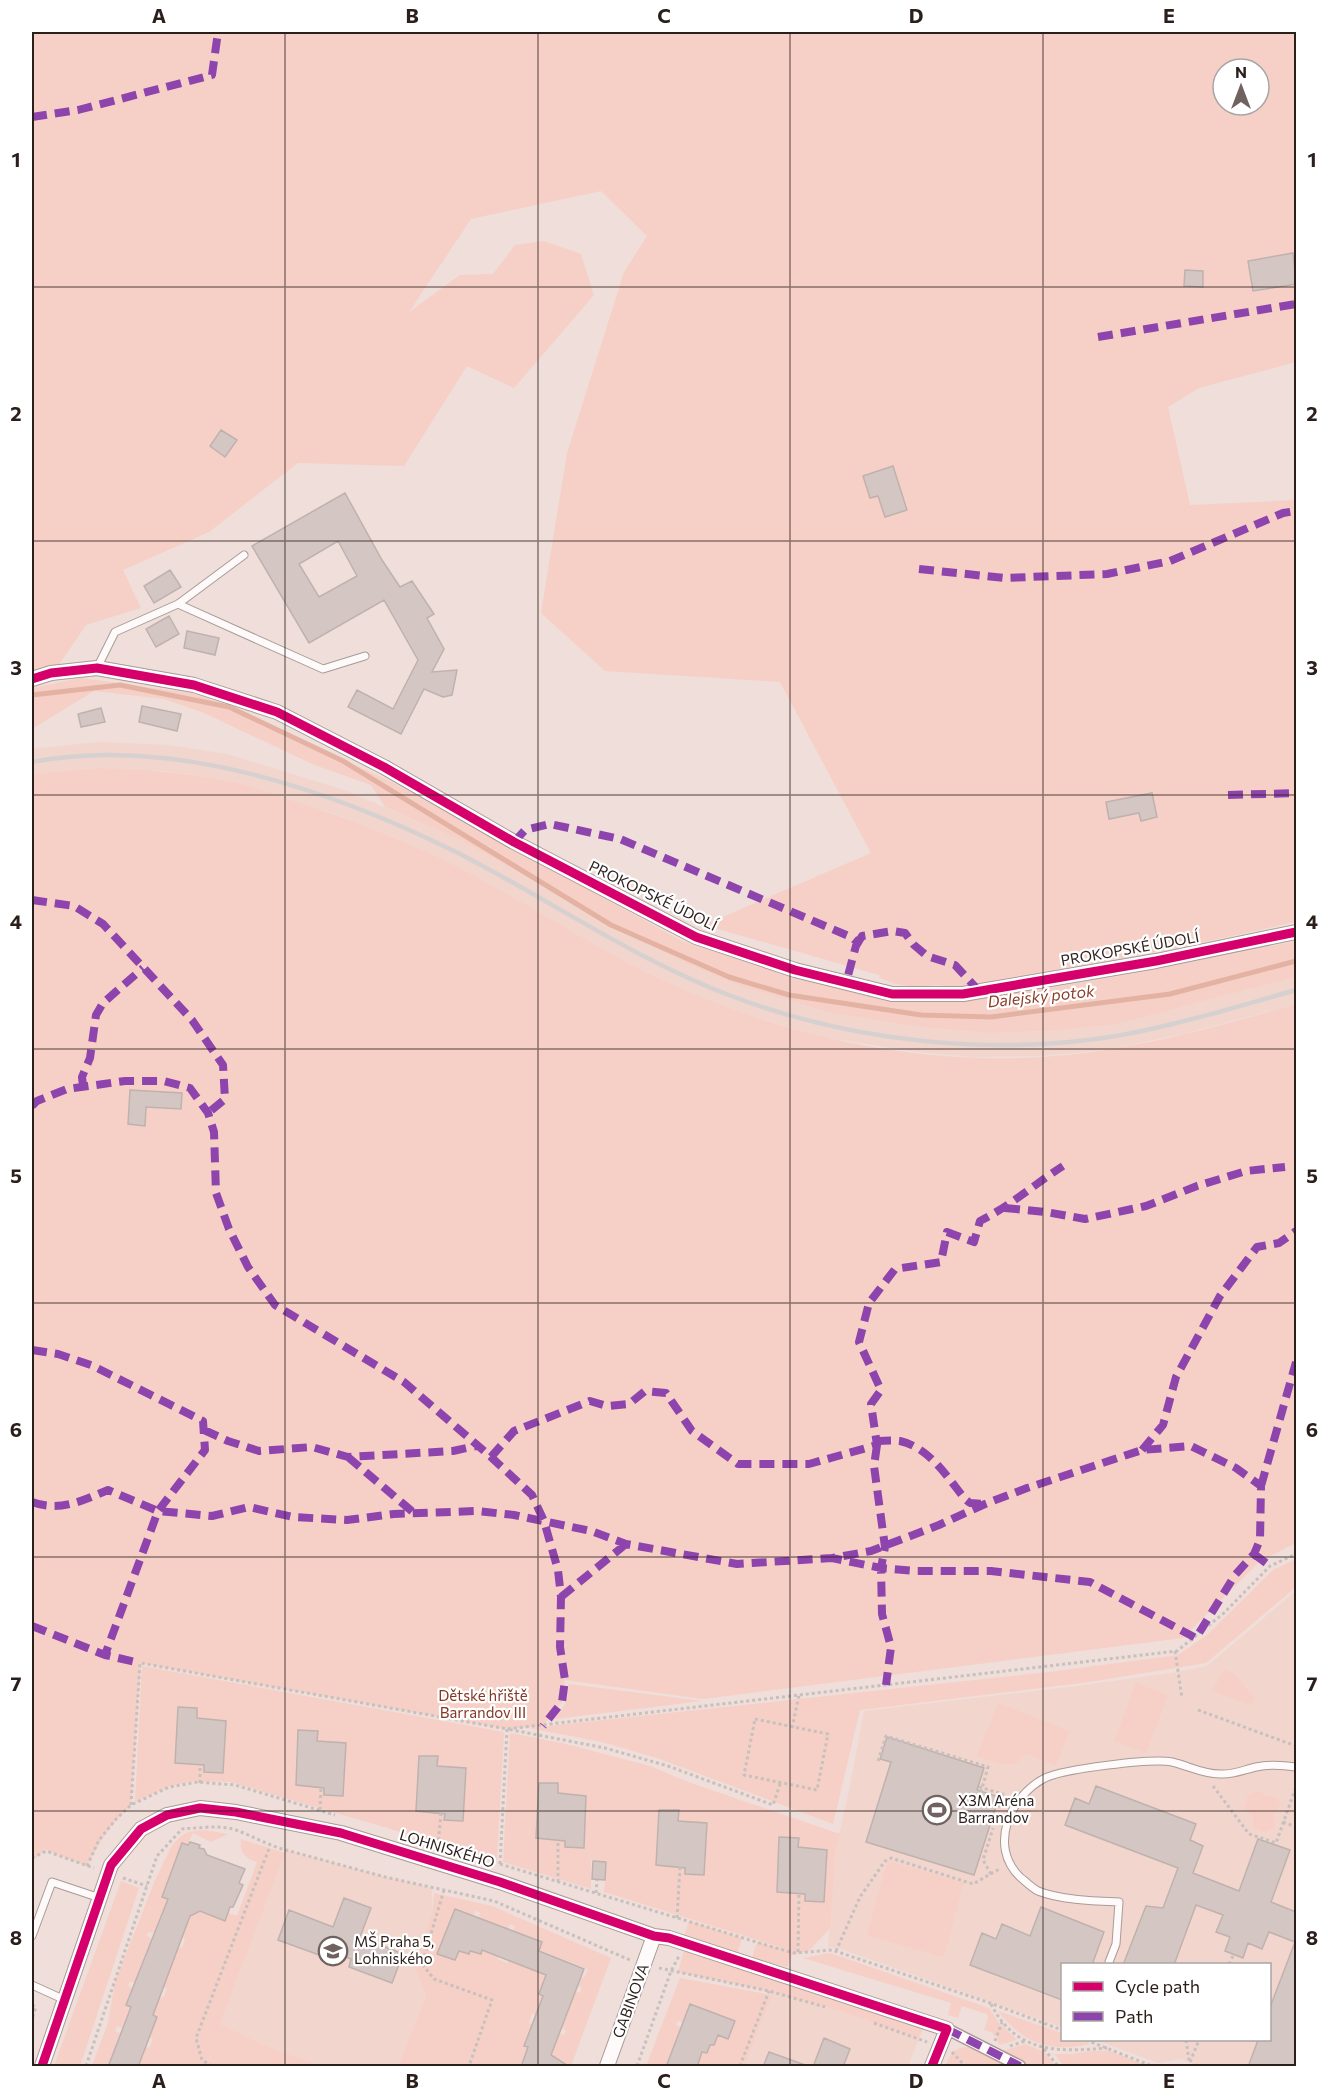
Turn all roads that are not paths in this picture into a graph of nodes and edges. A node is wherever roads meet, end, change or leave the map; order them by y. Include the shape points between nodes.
1 (244, 555) dead end
2 (178, 604) junction
3 (365, 656) dead end
4 (97, 668) junction
5 (32, 679) edge
6 (1296, 932) edge
7 (1296, 1767) edge
8 (100, 1898) junction
9 (32, 1936) edge
10 (654, 1936) junction
11 (1109, 1962) dead end
12 (32, 1985) edge
13 (65, 2000) junction
14 (947, 2029) junction
15 (42, 2067) edge
16 (607, 2067) edge
17 (932, 2067) edge
18 (1020, 2067) edge

1 - 2 lane
2 - 3 lane via 323,669
2 - 4 lane via 115,632
4 - 5 street, PROKOPSKÉ ÚDOLÍ
4 - 6 street, PROKOPSKÉ ÚDOLÍ via 194,686 277,712 696,937 795,970 892,994 963,994
7 - 11 lane via 1275,1765 1207,1773 1172,1762 1116,1765 1048,1777 1017,1801 1004,1837 1012,1869 1037,1890 1119,1902 1116,1944
8 - 9 lane via 52,1882
8 - 10 street, LOHNISKÉHO via 111,1865 141,1829 167,1815 200,1808 341,1833 500,1882
8 - 13 street, LOHNISKÉHO
10 - 14 street, LOHNISKÉHO
10 - 16 street, GABINOVA
12 - 13 lane
13 - 15 street, LOHNISKÉHO
14 - 17 street
14 - 18 street

